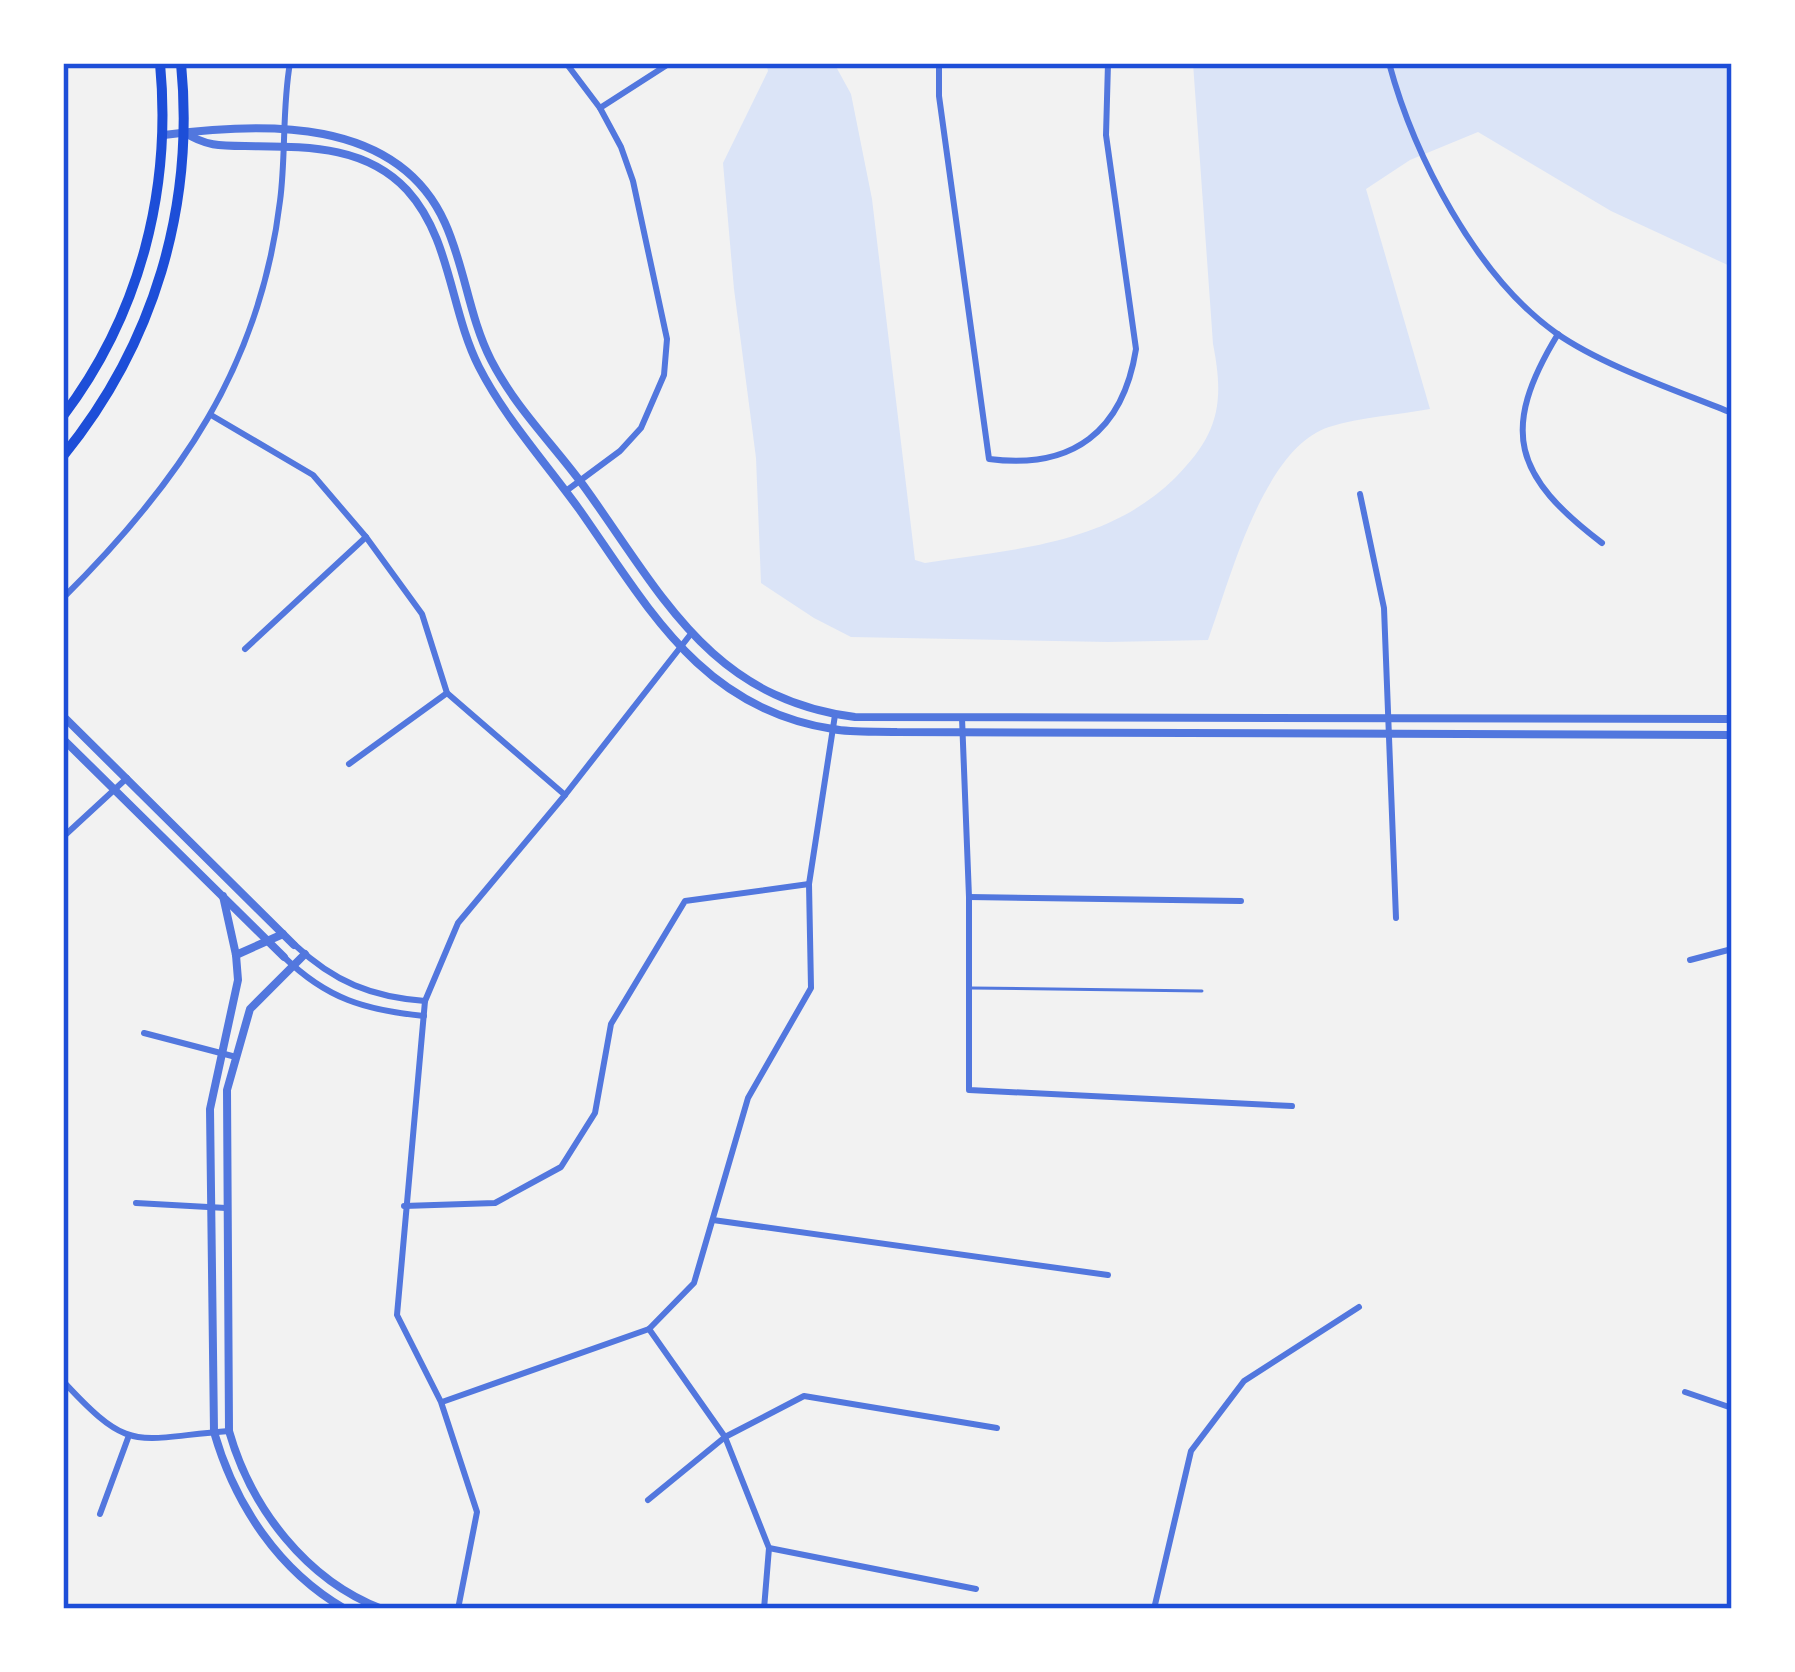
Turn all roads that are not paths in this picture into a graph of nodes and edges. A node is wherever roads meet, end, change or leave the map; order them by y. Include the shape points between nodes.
1 (160, 63) edge
2 (181, 63) edge
3 (290, 63) edge
4 (566, 63) edge
5 (670, 63) edge
6 (939, 63) edge
7 (1108, 63) edge
8 (1389, 63) edge
9 (600, 108) junction
10 (285, 131) junction
11 (184, 132) junction
12 (164, 135) junction
13 (284, 147) junction
14 (1558, 334) junction
15 (1732, 413) edge
16 (211, 415) junction
17 (63, 416) edge
18 (63, 456) edge
19 (580, 481) junction
20 (566, 491) junction
21 (1360, 494) dead end
22 (367, 537) junction
23 (1602, 543) dead end
24 (63, 598) edge
25 (690, 635) junction
26 (677, 648) junction
27 (245, 649) dead end
28 (447, 693) junction
29 (835, 715) junction
30 (63, 716) edge
31 (962, 718) junction
32 (1388, 718) junction
33 (1732, 718) edge
34 (832, 730) junction
35 (962, 731) junction
36 (1388, 732) junction
37 (1732, 735) edge
38 (63, 740) edge
39 (350, 764) dead end
40 (127, 778) junction
41 (115, 789) junction
42 (566, 795) junction
43 (63, 837) edge
44 (809, 884) junction
45 (223, 896) junction
46 (969, 897) junction
47 (1241, 901) dead end
48 (1396, 918) dead end
49 (283, 934) junction
50 (267, 940) junction
51 (294, 945) joint
52 (1732, 949) edge
53 (236, 955) junction
54 (305, 955) junction
55 (284, 957) joint
56 (1690, 960) dead end
57 (293, 967) junction
58 (969, 988) junction
59 (1202, 991) dead end
60 (425, 1001) junction
61 (424, 1016) junction
62 (144, 1034) dead end
63 (222, 1054) junction
64 (236, 1057) junction
65 (1292, 1106) dead end
66 (136, 1203) dead end
67 (404, 1206) junction
68 (211, 1207) junction
69 (226, 1208) junction
70 (712, 1220) junction
71 (1108, 1275) dead end
72 (1359, 1307) dead end
73 (649, 1329) junction
74 (63, 1381) edge
75 (1685, 1392) dead end
76 (441, 1402) junction
77 (1732, 1408) edge
78 (997, 1428) dead end
79 (229, 1431) junction
80 (214, 1432) junction
81 (725, 1437) junction
82 (128, 1438) junction
83 (648, 1500) dead end
84 (100, 1514) dead end
85 (769, 1548) junction
86 (976, 1589) dead end
87 (345, 1609) edge
88 (382, 1609) edge
89 (458, 1609) edge
90 (764, 1609) edge
91 (1154, 1609) edge

1 - 12 main road
2 - 11 main road
3 - 10 street
4 - 9 street
5 - 9 street
6 - 7 street via 989,459 1014,463 1087,442 1130,383 1136,349 1106,135
8 - 14 street via 1427,164 1473,244
9 - 19 street via 633,181 668,339 664,374 641,428
10 - 11 street
10 - 13 street
10 - 19 street via 361,142 426,189 494,366
11 - 12 street
11 - 13 street via 208,145
11 - 18 main road via 158,292 124,367
12 - 17 main road via 138,279 107,350
13 - 16 street via 270,260
13 - 20 street via 372,162 415,200 434,232 478,364
14 - 15 street
14 - 23 street via 1528,393 1526,450 1549,499
16 - 22 street via 313,475
16 - 24 street via 158,497
19 - 20 street
19 - 25 street
20 - 26 street
21 - 32 street via 1384,608
22 - 27 street
22 - 28 street via 422,614
25 - 26 street
25 - 29 street via 742,679
26 - 34 street via 730,690
26 - 42 street
28 - 39 street
28 - 42 street
29 - 31 street
29 - 34 street
30 - 40 street
31 - 32 street
31 - 35 street
32 - 33 street
32 - 36 street
34 - 35 street
34 - 44 street
35 - 36 street
35 - 46 street
36 - 37 street
36 - 48 street
38 - 41 street
40 - 41 street
40 - 49 street
41 - 43 street
41 - 45 street
42 - 60 street via 458,923
44 - 67 street via 685,901 610,1024 595,1113 560,1167 495,1204
44 - 70 street via 811,988 748,1098
45 - 50 street
45 - 53 street
46 - 47 street
46 - 58 street
49 - 50 street
49 - 51 street
50 - 53 street
50 - 55 street
51 - 54 street
52 - 56 street
53 - 63 street via 236,1000
54 - 57 street
54 - 60 street via 363,991
55 - 57 street
57 - 61 street via 360,1006
57 - 64 street via 250,1009
58 - 59 lane
58 - 65 street via 969,1090
60 - 61 street
61 - 67 street
62 - 63 street
63 - 64 street
63 - 68 street via 210,1109
64 - 69 street via 225,1111
66 - 68 street
67 - 76 street via 397,1315
68 - 69 street
68 - 80 street
69 - 79 street
70 - 71 street
70 - 73 street via 694,1283
72 - 91 street via 1244,1381 1191,1451
73 - 76 street
73 - 81 street
74 - 82 street
75 - 77 street
76 - 89 street via 477,1512
78 - 81 street via 803,1396
79 - 80 street
79 - 88 street via 275,1525 338,1588
80 - 82 street
80 - 87 street via 262,1532 303,1581
81 - 83 street
81 - 85 street
82 - 84 street
85 - 86 street
85 - 90 street

